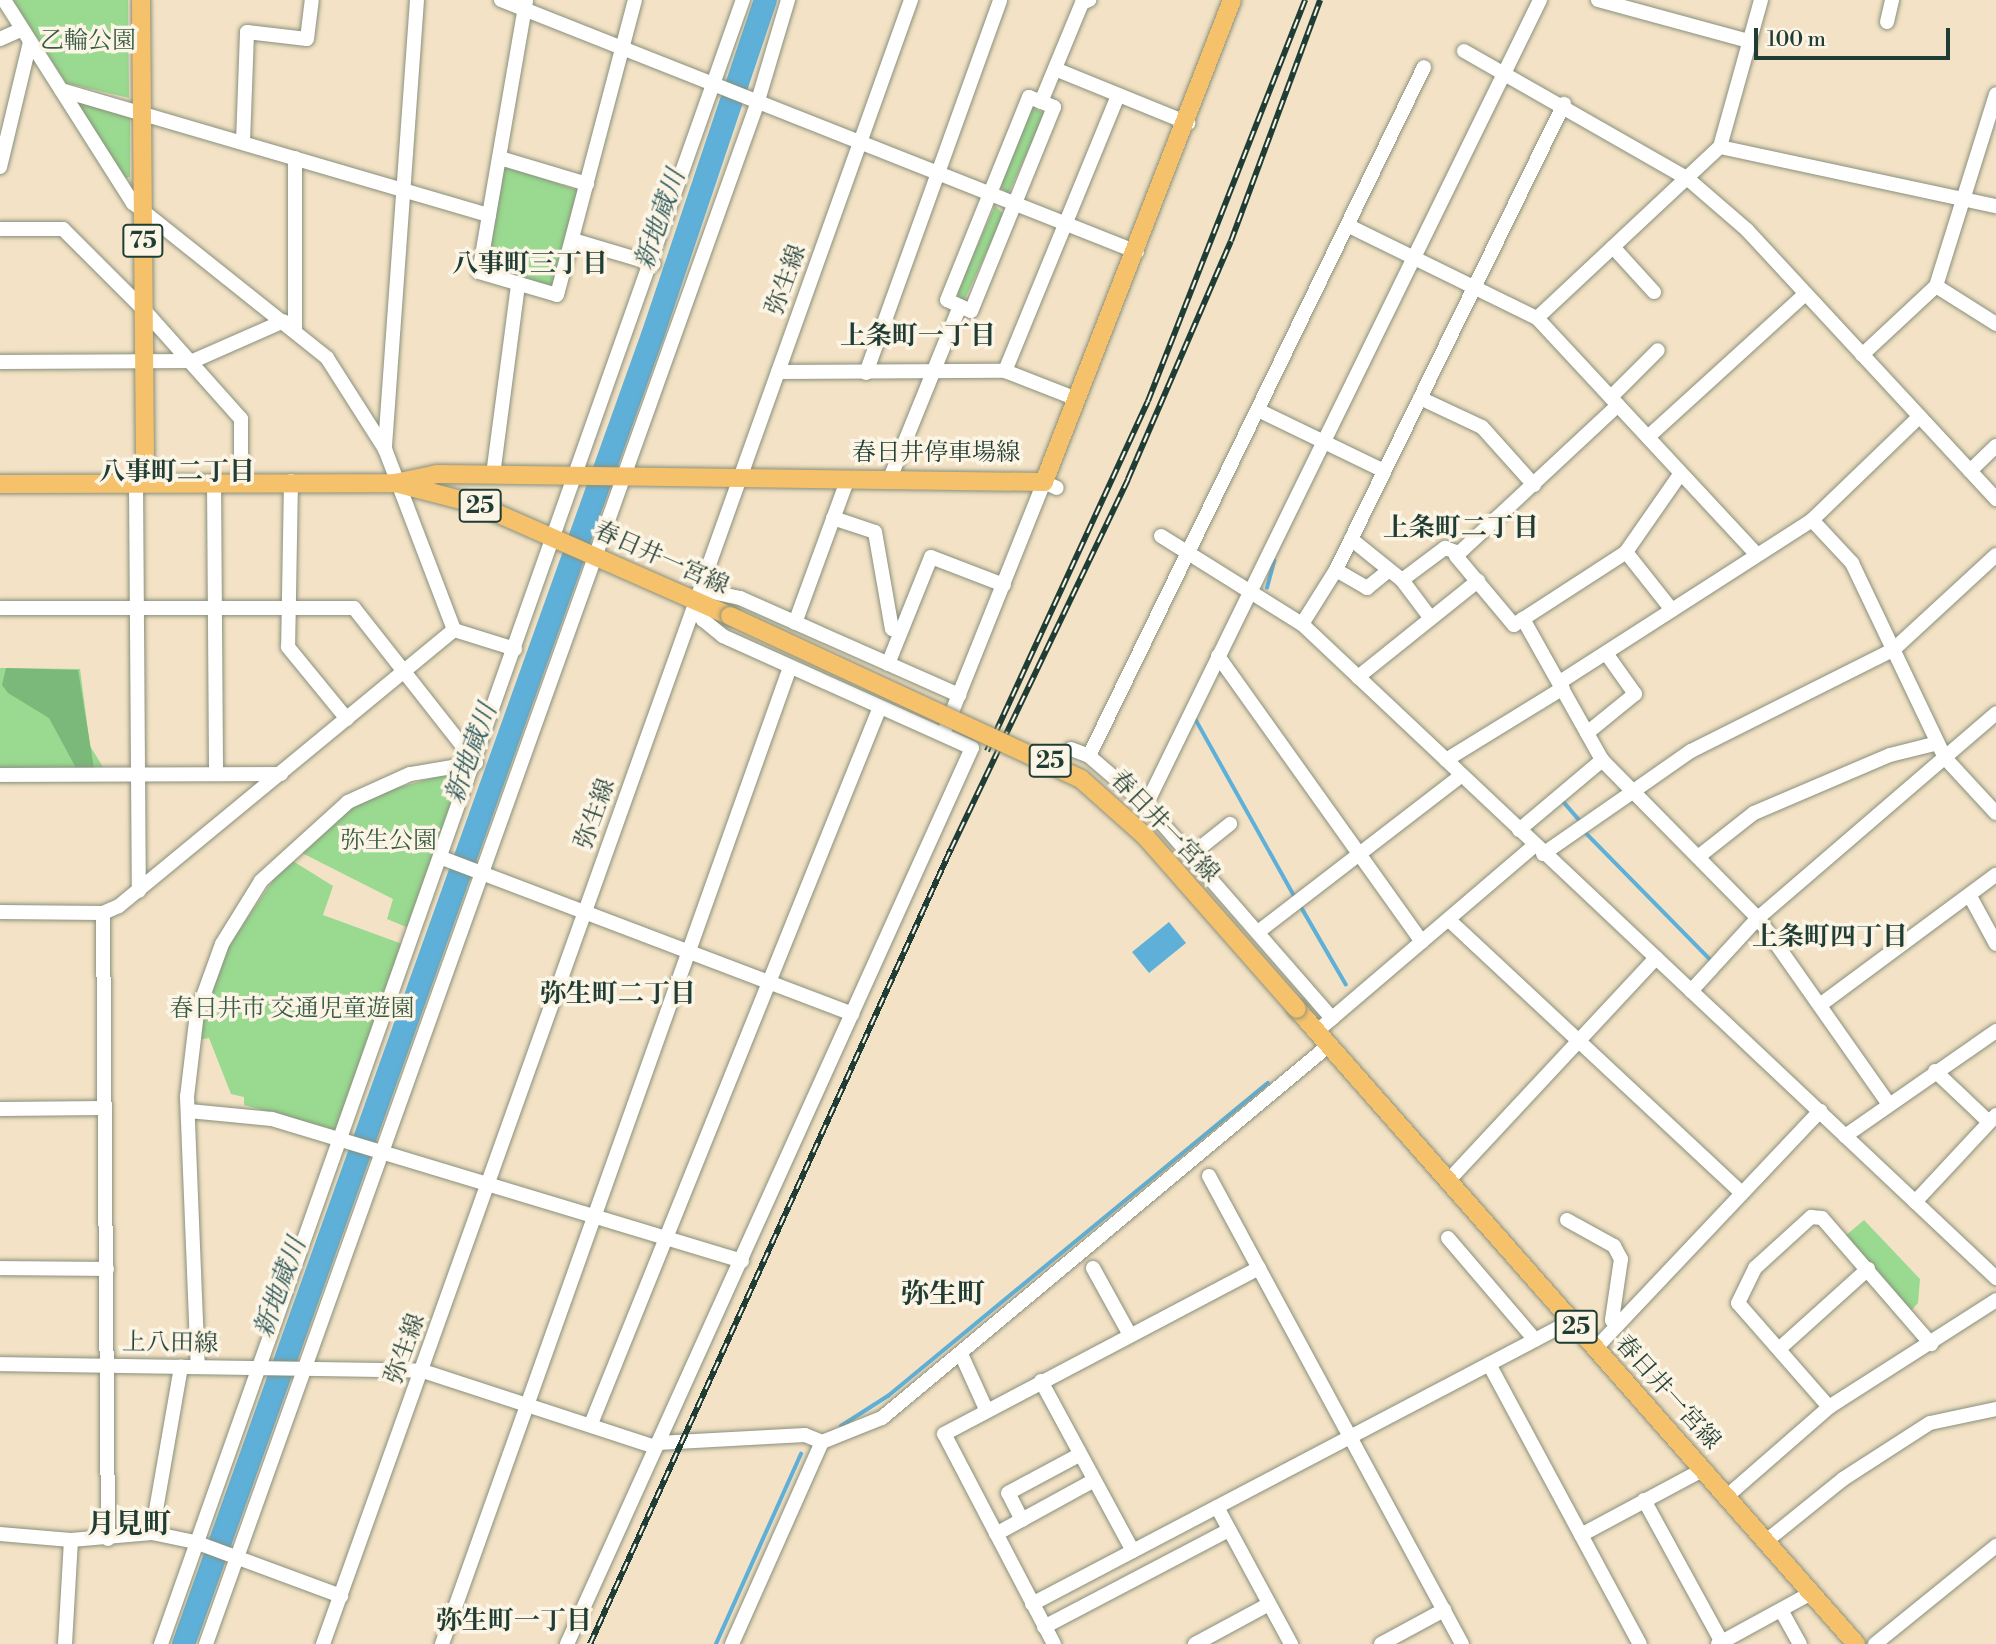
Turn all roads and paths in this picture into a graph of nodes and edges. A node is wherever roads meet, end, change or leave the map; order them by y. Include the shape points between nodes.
1 (4, 0) edge
2 (141, 0) edge
3 (312, 0) edge
4 (417, 0) edge
5 (502, 0) edge
6 (635, 0) edge
7 (743, 0) edge
8 (788, 0) edge
9 (911, 0) edge
10 (1000, 0) edge
11 (1232, 0) edge
12 (1540, 0) edge
13 (1598, 0) edge
14 (1761, 0) edge
15 (1892, 0) edge
16 (1082, 1) edge
17 (525, 4) edge
18 (1887, 22) dead end
19 (26, 35) junction
20 (0, 39) edge
21 (1749, 41) junction
22 (624, 48) junction
23 (1464, 51) dead end
24 (1424, 67) dead end
25 (1055, 69) junction
26 (1505, 72) junction
27 (720, 87) junction
28 (61, 90) junction
29 (1996, 94) edge
30 (1118, 95) junction
31 (754, 102) junction
32 (1041, 102) junction
33 (1564, 104) junction
34 (143, 111) junction
35 (1188, 123) junction
36 (243, 142) junction
37 (860, 143) junction
38 (1720, 147) junction
39 (295, 158) junction
40 (499, 158) junction
41 (0, 167) edge
42 (936, 174) junction
43 (1687, 178) junction
44 (587, 184) junction
45 (404, 189) junction
46 (990, 194) junction
47 (1966, 200) junction
48 (1015, 204) junction
49 (1996, 206) edge
50 (142, 213) junction
51 (489, 215) junction
52 (1067, 225) junction
53 (1349, 226) junction
54 (0, 229) edge
55 (573, 240) junction
56 (1614, 247) junction
57 (1136, 252) junction
58 (1414, 259) junction
59 (654, 264) junction
60 (518, 284) junction
61 (1936, 286) junction
62 (1474, 289) junction
63 (1654, 292) dead end
64 (1805, 294) junction
65 (960, 306) junction
66 (144, 310) junction
67 (1537, 318) junction
68 (1996, 324) edge
69 (290, 325) junction
70 (1658, 351) dead end
71 (1862, 355) junction
72 (193, 361) junction
73 (0, 362) edge
74 (145, 363) junction
75 (778, 372) junction
76 (1005, 372) junction
77 (866, 373) junction
78 (932, 373) junction
79 (1420, 398) junction
80 (1077, 399) junction
81 (1614, 401) junction
82 (1258, 410) junction
83 (1919, 417) junction
84 (1648, 437) junction
85 (1324, 441) junction
86 (1996, 446) edge
87 (385, 449) junction
88 (1384, 471) junction
89 (1970, 471) junction
90 (1682, 473) junction
91 (493, 475) junction
92 (891, 476) junction
93 (740, 478) junction
94 (848, 478) junction
95 (580, 479) junction
96 (619, 479) junction
97 (214, 481) junction
98 (241, 481) junction
99 (290, 481) junction
100 (141, 482) junction
101 (395, 483) junction
102 (0, 484) edge
103 (1051, 485) junction
104 (1534, 485) junction
105 (1996, 499) edge
106 (833, 518) junction
107 (1812, 520) junction
108 (1161, 536) dead end
109 (1351, 539) junction
110 (558, 540) junction
111 (1189, 551) junction
112 (1626, 552) junction
113 (1459, 553) junction
114 (591, 555) junction
115 (1757, 555) junction
116 (1996, 555) edge
117 (1336, 570) junction
118 (1387, 572) junction
119 (1402, 580) junction
120 (1478, 582) junction
121 (1004, 585) junction
122 (1251, 587) junction
123 (697, 601) junction
124 (0, 608) edge
125 (138, 608) junction
126 (216, 608) junction
127 (289, 608) junction
128 (1672, 610) junction
129 (1429, 616) junction
130 (1523, 619) junction
131 (795, 622) junction
132 (1302, 624) junction
133 (453, 630) junction
134 (900, 632) junction
135 (515, 649) junction
136 (1893, 649) junction
137 (1606, 653) junction
138 (1218, 656) junction
139 (888, 664) junction
140 (790, 667) junction
141 (406, 670) junction
142 (1358, 677) junction
143 (1562, 685) junction
144 (959, 695) junction
145 (880, 707) junction
146 (1996, 713) edge
147 (347, 719) junction
148 (1587, 733) junction
149 (942, 735) junction
150 (1938, 743) junction
151 (1071, 749) dead end
152 (1089, 755) junction
153 (1945, 758) junction
154 (1446, 760) junction
155 (1602, 760) junction
156 (476, 763) junction
157 (216, 774) junction
158 (281, 774) junction
159 (0, 775) edge
160 (138, 775) junction
161 (1462, 775) junction
162 (1633, 792) junction
163 (1146, 805) junction
164 (1996, 813) edge
165 (1230, 824) dead end
166 (1519, 830) junction
167 (1539, 850) junction
168 (1191, 855) junction
169 (1358, 856) junction
170 (1698, 857) junction
171 (446, 859) junction
172 (479, 871) junction
173 (1996, 875) edge
174 (139, 891) junction
175 (1971, 898) junction
176 (0, 912) edge
177 (585, 912) junction
178 (103, 914) junction
179 (1758, 918) junction
180 (1449, 920) junction
181 (1258, 932) junction
182 (1422, 942) junction
183 (1996, 944) edge
184 (689, 953) junction
185 (1656, 958) junction
186 (768, 982) junction
187 (1691, 991) junction
188 (1820, 1005) junction
189 (852, 1014) junction
190 (1332, 1018) junction
191 (1996, 1031) edge
192 (1316, 1032) junction
193 (1578, 1039) junction
194 (1328, 1046) junction
195 (1935, 1071) junction
196 (1888, 1103) junction
197 (104, 1108) junction
198 (0, 1109) edge
199 (189, 1111) junction
200 (1820, 1111) junction
201 (1993, 1119) edge
202 (1845, 1136) junction
203 (344, 1140) junction
204 (381, 1150) junction
205 (1209, 1176) dead end
206 (1448, 1181) junction
207 (489, 1183) junction
208 (1742, 1193) junction
209 (1915, 1202) junction
210 (595, 1215) junction
211 (1567, 1220) dead end
212 (666, 1237) junction
213 (1448, 1238) dead end
214 (742, 1261) junction
215 (0, 1268) edge
216 (1093, 1268) dead end
217 (1259, 1268) junction
218 (107, 1269) junction
219 (1868, 1269) junction
220 (1996, 1278) edge
221 (1996, 1300) edge
222 (1571, 1321) junction
223 (1617, 1325) junction
224 (1130, 1335) junction
225 (1535, 1340) junction
226 (1931, 1344) junction
227 (1595, 1349) junction
228 (1779, 1349) junction
229 (961, 1354) junction
230 (0, 1364) edge
231 (1489, 1364) junction
232 (108, 1366) junction
233 (181, 1367) junction
234 (198, 1367) junction
235 (261, 1368) junction
236 (300, 1368) junction
237 (423, 1371) junction
238 (1041, 1381) junction
239 (528, 1404) junction
240 (1829, 1407) junction
241 (986, 1409) junction
242 (1996, 1409) edge
243 (592, 1424) junction
244 (1351, 1436) junction
245 (822, 1442) junction
246 (657, 1445) junction
247 (1079, 1455) junction
248 (1702, 1470) junction
249 (1093, 1481) junction
250 (1726, 1497) junction
251 (1644, 1500) junction
252 (1217, 1507) junction
253 (1022, 1520) junction
254 (1229, 1530) junction
255 (152, 1533) junction
256 (0, 1534) edge
257 (996, 1534) junction
258 (1581, 1535) junction
259 (108, 1539) junction
260 (71, 1540) junction
261 (1765, 1542) junction
262 (198, 1543) junction
263 (1996, 1546) edge
264 (1133, 1551) junction
265 (236, 1556) junction
266 (1811, 1593) junction
267 (341, 1596) junction
268 (1032, 1604) junction
269 (1269, 1604) junction
270 (1444, 1610) junction
271 (1781, 1610) junction
272 (1044, 1627) junction
273 (1721, 1643) edge
274 (65, 1644) edge
275 (161, 1644) edge
276 (206, 1644) edge
277 (323, 1644) edge
278 (442, 1644) edge
279 (567, 1644) edge
280 (732, 1644) edge
281 (1054, 1644) edge
282 (1195, 1644) edge
283 (1291, 1644) edge
284 (1381, 1644) edge
285 (1462, 1644) edge
286 (1640, 1644) edge
287 (1800, 1644) edge
288 (1856, 1644) edge
289 (1875, 1644) edge

1 - 19 street
2 - 34 main road, 75
3 - 36 street via 307,39 247,32
4 - 45 street
5 - 17 street
6 - 22 street
7 - 27 street
8 - 31 street
9 - 37 street, 弥生線
10 - 42 street
11 - 35 main road, 春日井停車場線
12 - 26 street
13 - 21 street
14 - 21 street
15 - 18 street
16 - 25 street
17 - 22 street
17 - 40 street
19 - 20 street
19 - 28 street
19 - 41 street
21 - 38 street
22 - 27 street
22 - 44 street
23 - 26 street
24 - 53 street
25 - 30 street
25 - 32 street
26 - 33 street
26 - 58 street
27 - 31 street
27 - 59 street
28 - 34 street
28 - 50 street
29 - 47 street
30 - 35 street
30 - 52 street
31 - 37 street
31 - 96 street
32 - 46 street via 1029,97
32 - 48 street via 1054,107
33 - 43 street
33 - 62 street
34 - 36 street
34 - 50 main road, 75
35 - 57 main road, 春日井停車場線
36 - 39 street
37 - 42 street
37 - 75 street, 弥生線
38 - 43 street
38 - 47 street
39 - 45 street
39 - 69 street
40 - 44 street
40 - 51 street
42 - 46 street
42 - 77 street
43 - 56 street
43 - 64 street
44 - 55 street
45 - 51 street
45 - 87 street
46 - 48 street
46 - 65 street via 947,300
47 - 49 street
47 - 61 street
48 - 52 street
48 - 65 street via 971,311
50 - 66 main road, 75
50 - 69 street
51 - 60 street via 479,272
52 - 57 street
52 - 76 street
53 - 58 street
53 - 82 street
54 - 66 street via 63,229
55 - 59 street
55 - 60 street via 557,295
56 - 63 street
56 - 67 street
57 - 80 main road, 春日井停車場線
58 - 62 street
58 - 85 street
59 - 95 street
60 - 91 street
61 - 68 street
61 - 71 street
62 - 67 street
62 - 79 street
64 - 71 street
64 - 84 street
65 - 78 street
66 - 72 street
66 - 74 main road, 75
67 - 81 street
69 - 72 street
69 - 87 street via 339,374
70 - 81 street
71 - 83 street
72 - 74 street
72 - 98 street via 241,419
73 - 74 street
74 - 100 main road, 75
75 - 77 street
75 - 93 street, 弥生線
76 - 78 street
76 - 80 street
77 - 78 street
78 - 92 street
79 - 88 street
79 - 104 street via 1482,428
80 - 103 main road, 春日井停車場線
81 - 84 street
81 - 104 street
82 - 85 street
82 - 111 street
83 - 89 street
83 - 107 street
84 - 90 street
85 - 88 street
85 - 122 street
86 - 89 street
87 - 101 street
88 - 109 street
89 - 105 street
90 - 112 street
90 - 115 street
91 - 95 main road, 春日井停車場線
91 - 101 main road, 春日井停車場線 via 437,474
92 - 94 main road, 春日井停車場線
92 - 103 main road, 春日井停車場線
93 - 94 main road, 春日井停車場線
93 - 96 main road, 春日井停車場線
93 - 123 street, 弥生線
94 - 106 street
95 - 96 main road, 春日井停車場線
95 - 110 street
96 - 114 street
97 - 98 main road, 春日井一宮線 / 25
97 - 100 main road, 春日井一宮線 / 25
97 - 126 street
98 - 99 main road, 春日井一宮線 / 25
99 - 101 main road, 春日井一宮線 / 25
99 - 127 street
100 - 102 main road, 春日井一宮線 / 25
100 - 125 street
101 - 110 main road, 春日井一宮線 / 25 via 476,504
101 - 133 street
103 - 121 street
104 - 113 street
106 - 131 street
106 - 134 street via 875,532 892,629
107 - 115 street
107 - 136 street via 1852,563
108 - 111 street
109 - 117 street
109 - 118 street
110 - 114 main road, 春日井一宮線 / 25
110 - 135 street
111 - 122 street
111 - 152 street
112 - 128 street
112 - 130 street
113 - 119 street via 1445,548
113 - 120 street
114 - 123 main road, 春日井一宮線 / 25
114 - 172 street
115 - 128 street
116 - 136 street
117 - 118 street via 1367,588
117 - 132 street
118 - 119 street
119 - 129 street
120 - 129 street
120 - 130 street via 1514,625
121 - 134 street via 931,557
121 - 144 street
122 - 132 street
122 - 138 street
123 - 131 street via 712,592
123 - 140 street via 703,620 723,636
123 - 177 street, 弥生線
123 - 192 main road, 春日井一宮線 / 25, bridge via 1081,779 1145,836
124 - 125 street
125 - 126 street
125 - 160 street
126 - 127 street
126 - 157 street
127 - 141 street via 354,608
127 - 147 street via 288,647
128 - 137 street
129 - 142 street
130 - 143 street
131 - 139 street
132 - 142 street
133 - 135 street
133 - 141 street
134 - 139 street
135 - 156 street
136 - 150 street
136 - 162 street via 1691,751
137 - 143 street
137 - 148 street via 1634,694
138 - 163 street
138 - 169 street
139 - 144 street
140 - 145 street
140 - 184 street
141 - 147 street
141 - 156 street
142 - 154 street
143 - 148 street
143 - 154 street
144 - 149 street
145 - 149 street
145 - 186 street
146 - 153 street
147 - 158 street
148 - 155 street
149 - 189 street via 972,748
150 - 153 street
150 - 170 street via 1889,755 1754,813
151 - 152 street
152 - 163 street
153 - 164 street
153 - 179 street
154 - 161 street
155 - 162 street
155 - 166 street
156 - 171 street
156 - 199 street via 376,787 306,834 261,881 206,981 192,1038
157 - 158 street
157 - 160 street
158 - 174 street
159 - 160 street
160 - 174 street
161 - 166 street
161 - 169 street
162 - 167 street
162 - 170 street
163 - 168 street
165 - 168 street
166 - 167 street
167 - 180 street
167 - 185 street
168 - 181 street
169 - 181 street
169 - 182 street
170 - 179 street
171 - 172 street
171 - 203 street
172 - 177 street
172 - 204 street
173 - 175 street
174 - 178 street
175 - 183 street
175 - 188 street
176 - 178 street
177 - 184 street
177 - 207 street, 弥生線
178 - 197 street
179 - 187 street
179 - 188 street
180 - 182 street
180 - 193 street
181 - 190 street
182 - 190 street
184 - 186 street
184 - 210 street
185 - 187 street
185 - 193 street
186 - 189 street
186 - 212 street
187 - 200 street
188 - 196 street
189 - 214 street
190 - 192 street
191 - 195 street
192 - 194 main road, 春日井一宮線 / 25
193 - 206 street
193 - 208 street
194 - 206 main road, 春日井一宮線 / 25
194 - 229 street
195 - 196 street
195 - 201 street
196 - 202 street
197 - 198 street
197 - 218 street
199 - 203 street via 242,1113
199 - 234 street
200 - 202 street
200 - 208 street
201 - 209 street
202 - 209 street
203 - 204 street
203 - 235 street
204 - 207 street
204 - 236 street
205 - 217 street
206 - 222 main road, 春日井一宮線 / 25
207 - 210 street
207 - 237 street, 弥生線
208 - 223 street
209 - 220 street
210 - 212 street
210 - 239 street
211 - 223 street via 1614,1246 1621,1259 1612,1320
212 - 214 street
212 - 243 street
213 - 225 street
214 - 246 street
215 - 218 street
216 - 224 street
217 - 224 street
217 - 244 street
218 - 232 street
219 - 226 street
219 - 228 street
219 - 228 street via 1822,1218 1811,1217 1764,1259 1738,1303
221 - 226 street
222 - 225 street
222 - 227 main road, 春日井一宮線 / 25
223 - 227 street
224 - 238 street
225 - 231 street
226 - 240 street
227 - 248 main road, 春日井一宮線 / 25
228 - 240 street
229 - 241 street
229 - 245 street via 882,1418
230 - 232 street, 上八田線
231 - 244 street
231 - 258 street
232 - 233 street, 上八田線
232 - 259 street
233 - 234 street, 上八田線
233 - 255 street
234 - 235 street, 上八田線
235 - 236 street, 上八田線
235 - 262 street
236 - 237 street, 上八田線
236 - 265 street
237 - 239 street, 上八田線
237 - 267 street, 弥生線
238 - 241 street
238 - 247 street
239 - 243 street, 上八田線
239 - 278 street
240 - 250 street
241 - 257 street via 943,1434
242 - 261 street via 1930,1423 1843,1479
243 - 246 street, 上八田線
244 - 252 street
244 - 270 street
245 - 246 street via 805,1436
245 - 280 street
246 - 279 street
247 - 249 street
247 - 253 street via 1008,1493
248 - 250 main road, 春日井一宮線 / 25
248 - 251 street
249 - 253 street
249 - 264 street
250 - 261 main road, 春日井一宮線 / 25
251 - 258 street
251 - 273 street
252 - 254 street
252 - 264 street
253 - 257 street
254 - 269 street
254 - 272 street
255 - 259 street
255 - 262 street
256 - 260 street
257 - 268 street
258 - 286 street
259 - 260 street
260 - 274 street
261 - 266 main road, 春日井一宮線 / 25
262 - 265 street
262 - 275 street
263 - 289 street
264 - 268 street
265 - 267 street
265 - 276 street
266 - 271 street
266 - 288 main road, 春日井一宮線 / 25
267 - 277 street, 弥生線
268 - 272 street
269 - 282 street
269 - 283 street
270 - 284 street
270 - 285 street
271 - 273 street
271 - 287 street
272 - 281 street

